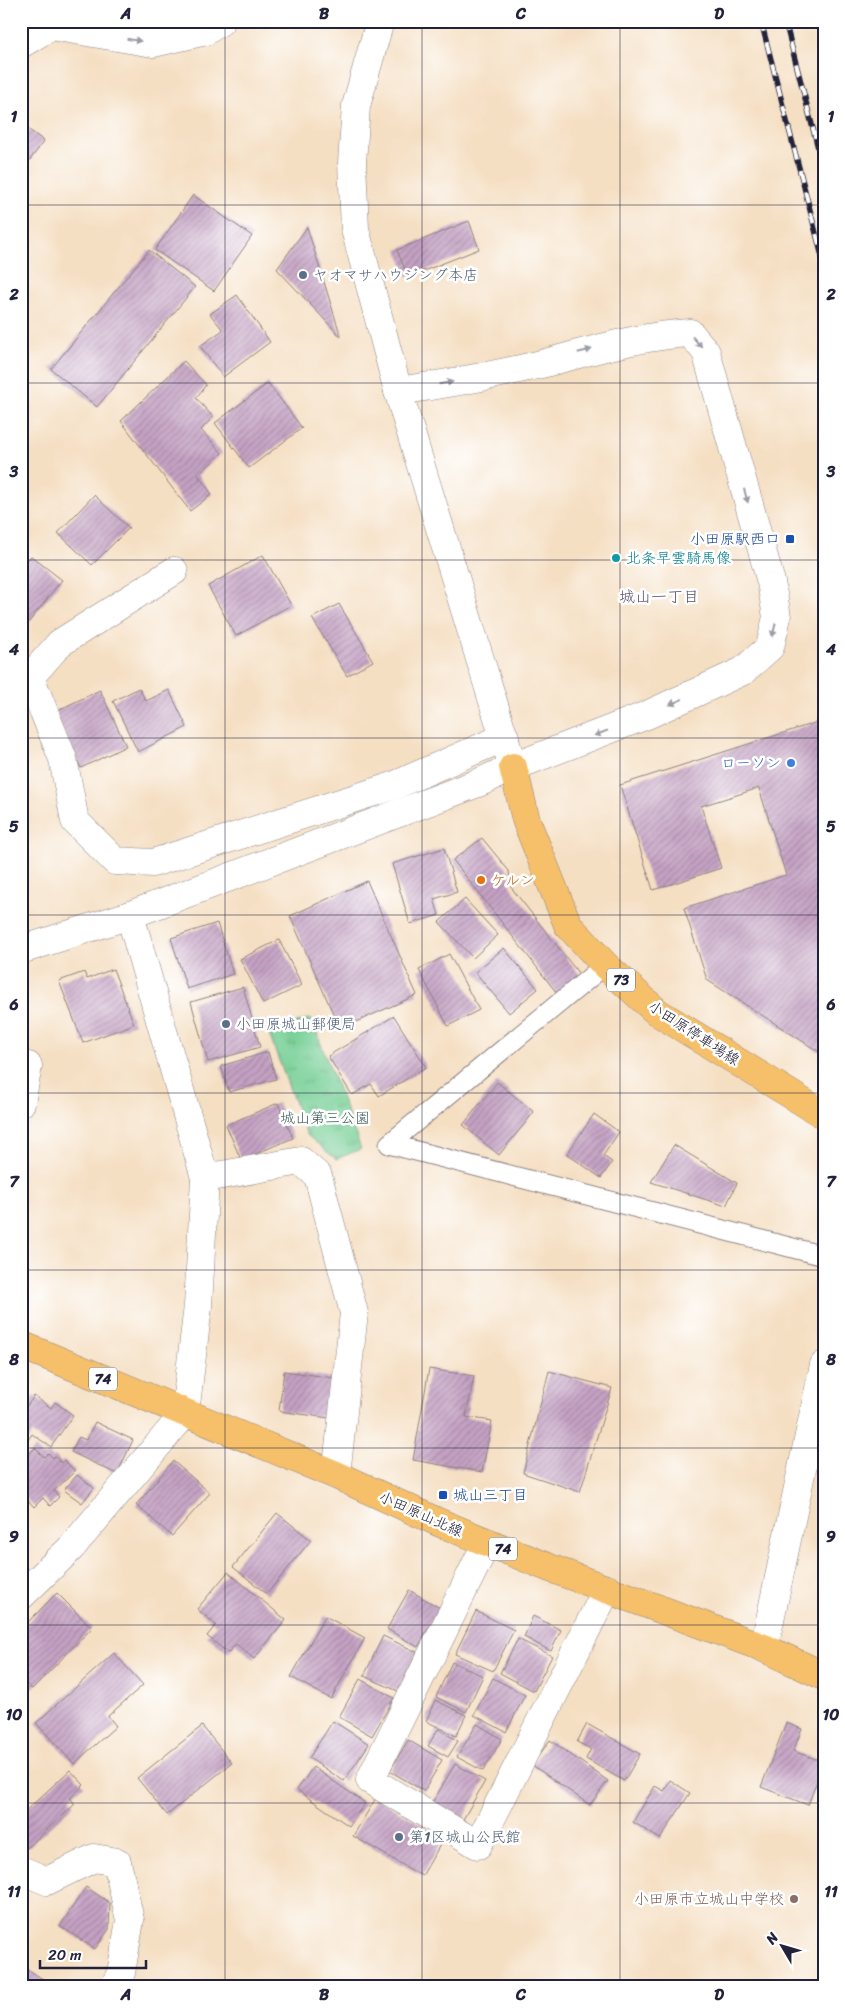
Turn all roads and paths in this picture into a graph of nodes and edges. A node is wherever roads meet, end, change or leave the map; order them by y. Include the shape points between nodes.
1 (221, 21) edge
2 (380, 21) edge
3 (21, 44) edge
4 (398, 391) junction
5 (174, 571) dead end
6 (505, 737) junction
7 (514, 767) junction
8 (130, 915) junction
9 (21, 950) edge
10 (605, 965) junction
11 (28, 1066) dead end
12 (21, 1103) edge
13 (824, 1114) edge
14 (205, 1178) junction
15 (824, 1256) edge
16 (21, 1344) edge
17 (824, 1365) edge
18 (186, 1413) junction
19 (336, 1475) junction
20 (487, 1542) junction
21 (607, 1589) junction
22 (21, 1596) edge
23 (764, 1648) junction
24 (824, 1676) edge
25 (21, 1870) edge
26 (114, 1987) edge

3 -> 1 street via 50,26 153,43 206,31
2 - 4 street via 356,106 352,163 354,220
4 - 6 street
4 -> 7 street via 477,378 635,339 670,334 690,333 706,352 771,582 777,617 770,647 743,672 705,690
5 - 6 street via 60,643 30,677 63,759 75,821 115,861 153,863 393,786
6 - 7 street
7 - 8 street
7 - 10 main road, 小田原停車場線 / 73 via 526,820 568,925
8 - 9 street
8 - 14 street
10 - 13 main road, 小田原停車場線 / 73 via 656,1012
10 - 15 lane via 389,1144
11 - 12 street
14 - 18 street via 198,1306
14 - 19 street via 301,1160 318,1176 354,1313
16 - 18 main road, 小田原山北線 / 74
17 - 23 street
18 - 19 main road, 小田原山北線 / 74
18 - 22 street via 71,1548
19 - 20 main road, 小田原山北線 / 74
20 - 21 main road, 小田原山北線 / 74
20 - 21 street via 370,1780 478,1845
21 - 23 main road, 小田原山北線 / 74
23 - 24 main road, 小田原山北線 / 74
25 - 26 street via 48,1881 94,1858 116,1862 130,1920 121,1973

